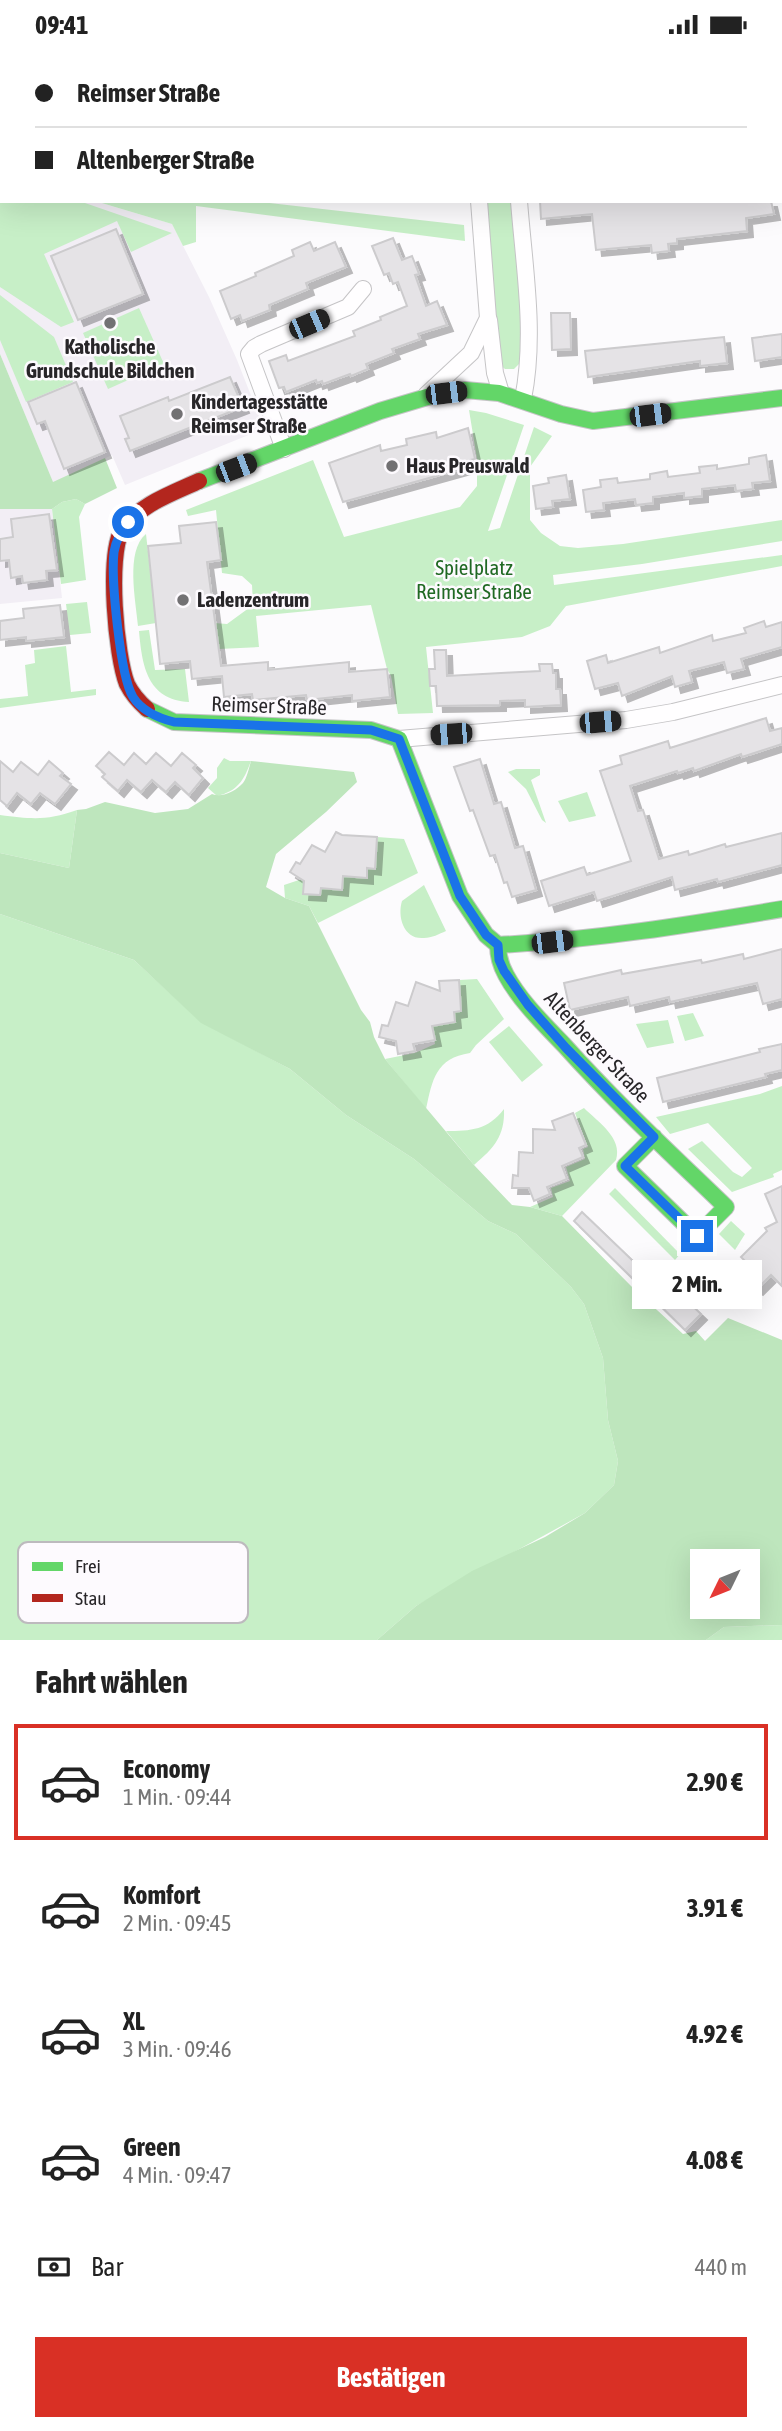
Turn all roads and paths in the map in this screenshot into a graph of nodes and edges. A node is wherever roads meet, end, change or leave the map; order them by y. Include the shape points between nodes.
1 (479, 203) edge
2 (519, 203) edge
3 (363, 289) dead end
4 (488, 318) junction
5 (501, 393) junction
6 (425, 395) junction
7 (782, 398) edge
8 (523, 400) junction
9 (284, 449) junction
10 (782, 685) edge
11 (399, 739) junction
12 (782, 909) edge
13 (498, 945) junction
14 (654, 1137) junction

1 - 4 street
2 - 8 street via 530,334
3 - 9 street via 348,307 261,344 249,354
4 - 5 street
4 - 6 street, Reimser Straße via 471,353
5 - 6 street, Reimser Straße via 466,390
5 - 8 street, Reimser Straße
6 - 9 street, Reimser Straße
7 - 8 street, Reimser Straße via 593,421 573,420
9 - 11 street, Reimser Straße via 153,504 123,529 114,549 113,568 126,681 141,707 174,722 371,730
10 - 11 street via 626,720
11 - 13 street via 460,896
12 - 13 street via 679,926
13 - 14 street, Altenberger Straße via 504,971 528,1005
14 - 14 street, Altenberger Straße via 726,1207 697,1236 625,1166

